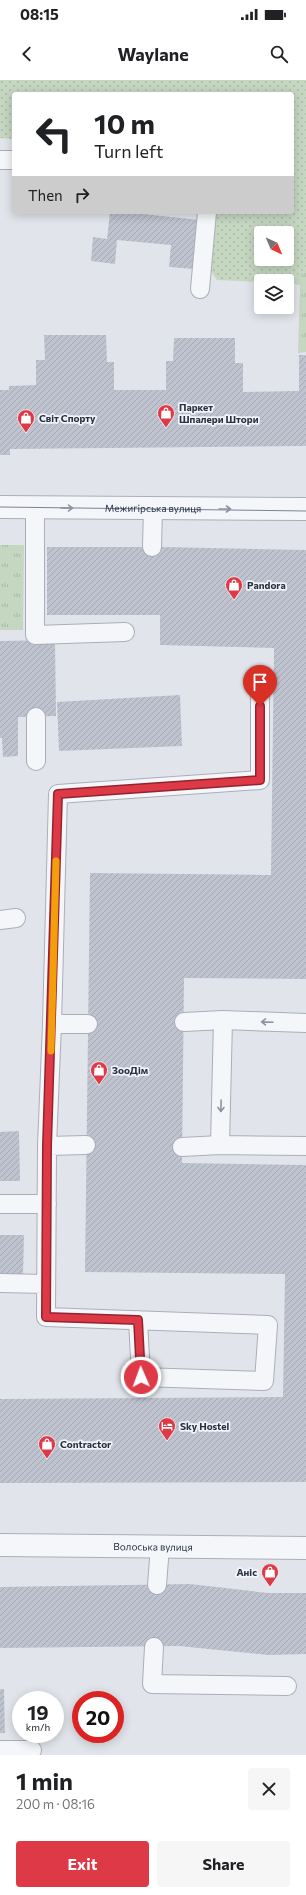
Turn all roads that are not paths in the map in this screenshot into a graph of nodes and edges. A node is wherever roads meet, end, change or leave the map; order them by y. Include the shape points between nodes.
1 (0, 160) edge
2 (12, 160) edge
3 (207, 214) edge
4 (200, 290) dead end
5 (0, 507) edge
6 (35, 507) junction
7 (154, 508) junction
8 (306, 509) edge
9 (152, 547) dead end
10 (125, 632) dead end
11 (260, 691) dead end
12 (36, 716) dead end
13 (36, 761) dead end
14 (223, 1020) junction
15 (184, 1022) dead end
16 (306, 1023) edge
17 (52, 1024) junction
18 (88, 1024) dead end
19 (220, 1144) junction
20 (86, 1145) dead end
21 (47, 1146) junction
22 (306, 1146) edge
23 (182, 1147) dead end
24 (0, 1204) edge
25 (47, 1204) junction
26 (0, 1283) edge
27 (46, 1284) junction
28 (138, 1320) junction
29 (0, 1545) edge
30 (160, 1546) junction
31 (306, 1548) edge
32 (157, 1585) dead end
33 (154, 1647) dead end
34 (287, 1686) dead end
35 (0, 1750) edge
36 (32, 1750) dead end

1 - 2 lane
3 - 4 lane
5 - 6 street, Межигірська вулиця
6 -> 7 street, Межигірська вулиця
6 - 10 lane via 35,638
7 -> 8 street, Межигірська вулиця
7 - 9 lane
11 - 17 lane via 260,780 58,794
12 - 13 lane
14 - 15 lane
16 -> 14 lane
14 -> 19 lane
17 - 18 lane
17 - 21 lane
19 - 22 lane
19 - 23 lane
20 - 21 lane
21 - 25 lane
24 - 25 lane
25 - 27 lane
26 - 27 lane
27 - 28 lane via 46,1317
28 - 28 lane via 268,1325 264,1381 141,1377
29 - 30 street, Волоська вулиця
30 - 31 street, Волоська вулиця
30 - 32 lane
33 - 34 lane via 152,1684
35 - 36 lane

